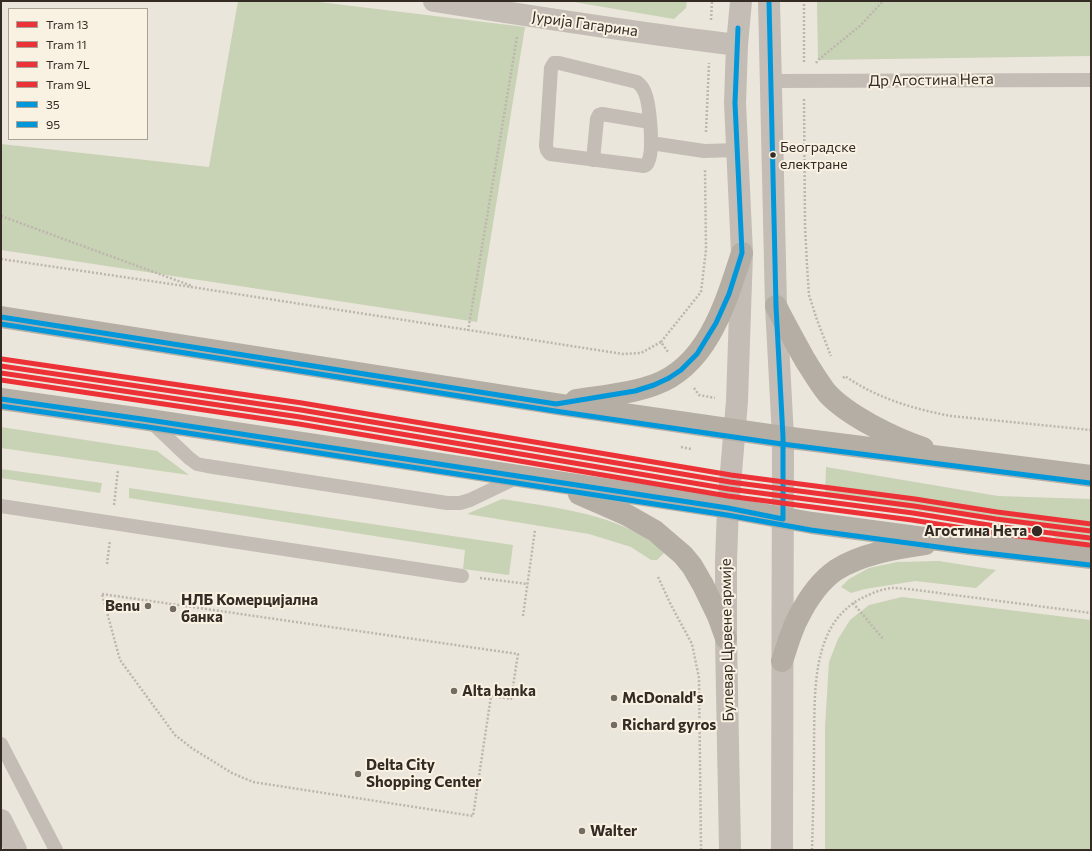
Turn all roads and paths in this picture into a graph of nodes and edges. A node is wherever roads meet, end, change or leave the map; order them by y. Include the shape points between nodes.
1 (434, 1) edge
2 (712, 1) edge
3 (741, 1) edge
4 (769, 1) edge
5 (804, 1) edge
6 (883, 1) edge
7 (521, 15) junction
8 (710, 42) junction
9 (737, 45) junction
10 (1091, 80) edge
11 (771, 81) junction
12 (804, 82) junction
13 (650, 122) junction
14 (651, 143) junction
15 (738, 150) junction
16 (704, 151) junction
17 (593, 160) junction
18 (1, 216) edge
19 (742, 253) junction
20 (1, 259) edge
21 (198, 288) junction
22 (776, 306) junction
23 (1, 317) edge
24 (468, 331) junction
25 (661, 342) junction
26 (831, 357) dead end
27 (681, 370) junction
28 (828, 393) junction
29 (1, 399) edge
30 (556, 404) junction
31 (149, 420) junction
32 (735, 430) junction
33 (1091, 430) edge
34 (783, 437) junction
35 (681, 448) dead end
36 (691, 450) dead end
37 (958, 460) junction
38 (1091, 476) edge
39 (518, 477) junction
40 (548, 481) junction
41 (1, 506) edge
42 (728, 508) junction
43 (783, 519) junction
44 (535, 530) dead end
45 (952, 541) junction
46 (1091, 558) edge
47 (462, 576) joint
48 (658, 577) dead end
49 (528, 584) junction
50 (853, 603) junction
51 (1091, 613) edge
52 (523, 616) dead end
53 (726, 638) junction
54 (884, 640) dead end
55 (782, 661) junction
56 (1, 744) edge
57 (473, 816) joint
58 (1, 820) edge
59 (10, 847) edge
60 (56, 850) edge
61 (701, 850) edge
62 (730, 850) edge
63 (782, 850) edge
64 (812, 850) edge

1 - 7 street, Јурија Гагарина
2 - 8 path
3 - 9 street
4 - 11 street
5 - 12 path
6 - 12 path via 861,25 818,60
7 - 8 street, Јурија Гагарина
7 - 24 path
8 - 9 street, Јурија Гагарина
8 - 16 path
9 - 15 street via 735,103
10 - 12 lane, Др Агостина Нета
11 - 12 lane, Др Агостина Нета
11 - 22 street
12 - 26 path via 805,226 809,295
13 - 14 lane
13 - 17 lane via 599,115
13 - 17 lane via 644,89 637,82 554,63 547,150 550,154
14 - 16 lane
14 - 17 lane via 649,161 644,166
15 - 16 lane
15 - 19 street
16 - 25 path via 706,250 701,292
18 - 21 path
19 - 27 main road via 716,324 697,354
19 - 32 street
20 - 21 path
21 - 24 path
22 - 28 main road via 796,344
22 - 34 street
23 - 30 main road
24 - 25 path via 623,354 641,353
25 - 27 path
27 - 30 main road via 654,385 635,391
28 - 33 path via 845,376 881,396 935,413
28 - 37 main road via 846,410 878,428 908,443
29 - 31 main road
30 - 32 main road
31 - 39 main road
31 - 39 lane via 197,464 446,504 470,500
32 - 34 main road
32 - 42 street, Булевар Црвене армије
34 - 37 main road
34 - 43 street
35 - 36 path
37 - 38 main road
39 - 40 main road
40 - 42 main road
40 - 53 main road via 627,515 670,543 692,566 718,616
41 - 47 lane
42 - 43 main road
42 - 53 street, Булевар Црвене армије
43 - 45 main road
43 - 55 street
44 - 49 path
45 - 46 main road
45 - 55 main road via 882,552 855,560 835,571 819,585 803,608
47 - 49 path
48 - 61 path via 692,644 699,678
49 - 52 path
50 - 51 path via 870,593 892,588
50 - 54 path
50 - 64 path via 832,625 820,656 816,681
53 - 62 street, Булевар Црвене армије
55 - 63 street
56 - 60 lane
57 - 57 path via 491,696 511,699 518,654 102,594 120,660 175,734 193,749 232,773 253,782
58 - 59 street

